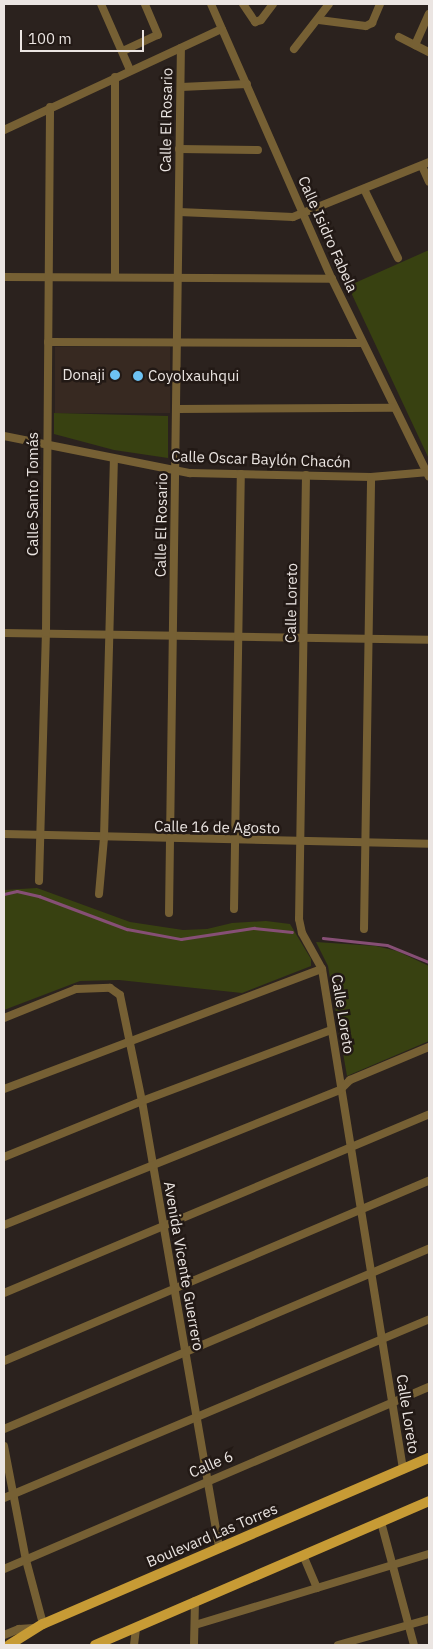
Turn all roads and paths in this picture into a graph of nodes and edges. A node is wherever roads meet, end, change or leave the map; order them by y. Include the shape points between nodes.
1 (101, 4) edge
2 (145, 4) edge
3 (211, 4) edge
4 (243, 4) edge
5 (273, 4) edge
6 (329, 4) edge
7 (380, 4) edge
8 (429, 14) edge
9 (319, 20) junction
10 (222, 29) junction
11 (399, 37) dead end
12 (415, 44) junction
13 (180, 48) junction
14 (294, 49) dead end
15 (123, 51) junction
16 (429, 52) edge
17 (130, 70) junction
18 (115, 77) junction
19 (247, 84) junction
20 (181, 87) junction
21 (50, 108) junction
22 (4, 130) edge
23 (179, 149) junction
24 (258, 150) dead end
25 (425, 164) edge
26 (429, 182) edge
27 (364, 189) junction
28 (178, 212) junction
29 (305, 214) junction
30 (398, 258) dead end
31 (4, 277) edge
32 (49, 277) junction
33 (116, 277) junction
34 (178, 278) junction
35 (332, 279) junction
36 (48, 342) junction
37 (177, 342) junction
38 (362, 343) junction
39 (393, 408) junction
40 (177, 409) junction
41 (4, 436) edge
42 (46, 444) junction
43 (114, 460) junction
44 (176, 472) junction
45 (241, 474) junction
46 (428, 474) edge
47 (306, 475) junction
48 (371, 477) junction
49 (4, 632) edge
50 (46, 633) junction
51 (109, 634) junction
52 (174, 634) junction
53 (238, 636) junction
54 (304, 638) junction
55 (368, 639) junction
56 (429, 640) edge
57 (4, 834) edge
58 (40, 835) junction
59 (104, 838) junction
60 (170, 840) junction
61 (235, 841) junction
62 (302, 843) junction
63 (366, 843) junction
64 (429, 844) edge
65 (39, 881) dead end
66 (99, 894) dead end
67 (234, 909) dead end
68 (169, 912) dead end
69 (364, 929) dead end
70 (322, 969) junction
71 (4, 1018) edge
72 (331, 1030) junction
73 (130, 1039) junction
74 (429, 1047) edge
75 (4, 1089) edge
76 (340, 1090) junction
77 (142, 1101) junction
78 (429, 1114) edge
79 (351, 1148) junction
80 (4, 1156) edge
81 (152, 1165) junction
82 (429, 1182) edge
83 (360, 1211) junction
84 (4, 1225) edge
85 (163, 1226) junction
86 (429, 1249) edge
87 (370, 1275) junction
88 (174, 1289) junction
89 (4, 1293) edge
90 (429, 1319) edge
91 (382, 1340) junction
92 (186, 1354) junction
93 (4, 1361) edge
94 (429, 1387) edge
95 (393, 1403) junction
96 (197, 1417) junction
97 (4, 1429) edge
98 (4, 1446) edge
99 (429, 1458) edge
100 (403, 1469) junction
101 (209, 1480) junction
102 (13, 1494) junction
103 (4, 1498) edge
104 (429, 1501) edge
105 (381, 1522) junction
106 (219, 1548) junction
107 (429, 1554) edge
108 (303, 1555) junction
109 (26, 1560) junction
110 (393, 1565) junction
111 (4, 1569) edge
112 (317, 1588) junction
113 (195, 1601) junction
114 (429, 1619) edge
115 (195, 1625) junction
116 (408, 1625) junction
117 (38, 1626) junction
118 (136, 1628) junction
119 (4, 1635) edge
120 (9, 1645) edge
121 (95, 1645) edge
122 (134, 1645) edge
123 (194, 1645) edge
124 (338, 1645) edge
125 (414, 1645) edge

1 - 15 street
2 - 15 street via 158,35
3 - 10 street, Calle Isidro Fabela
4 - 5 street via 255,22 261,20
6 - 9 street
7 - 9 street via 372,23 366,26
8 - 12 street
9 - 14 street
10 - 13 street
10 - 19 street, Calle Isidro Fabela
11 - 12 street
12 - 16 street
13 - 17 street
13 - 20 street, Calle El Rosario
15 - 17 street
17 - 18 street
18 - 21 street
18 - 33 street
19 - 20 street
19 - 29 street, Calle Isidro Fabela
20 - 23 street, Calle El Rosario
21 - 22 street
21 - 32 street, Calle Santo Tomás
23 - 24 street
23 - 28 street, Calle El Rosario
25 - 26 street
25 - 27 street
27 - 29 street
27 - 30 street
28 - 29 street via 283,218
28 - 34 street, Calle El Rosario
29 - 35 street, Calle Isidro Fabela
31 - 32 street
32 - 33 street
32 - 36 street, Calle Santo Tomás
33 - 34 street
34 - 35 street
34 - 37 street, Calle El Rosario
35 - 38 street, Calle Isidro Fabela
36 - 37 street
36 - 42 street, Calle Santo Tomás
37 - 38 street
37 - 40 street, Calle El Rosario
38 - 39 street, Calle Isidro Fabela
39 - 40 street
39 - 46 street, Calle Isidro Fabela
40 - 44 street, Calle El Rosario
41 - 42 street, Calle Oscar Baylón Chacón
42 - 43 street, Calle Oscar Baylón Chacón
42 - 50 street, Calle Santo Tomás
43 - 44 street, Calle Oscar Baylón Chacón
43 - 51 street
44 - 45 street, Calle Oscar Baylón Chacón
44 - 52 street, Calle El Rosario
45 - 47 street, Calle Oscar Baylón Chacón
45 - 53 street
46 - 48 street, Calle Oscar Baylón Chacón
47 - 48 street, Calle Oscar Baylón Chacón
47 - 54 street, Calle Loreto
48 - 55 street
49 - 50 street
50 - 51 street
50 - 58 street, Calle Santo Tomás
51 - 52 street
51 - 59 street
52 - 53 street
52 - 60 street, Calle El Rosario
53 - 54 street
53 - 61 street
54 - 55 street
54 - 62 street, Calle Loreto
55 - 56 street
55 - 63 street
57 - 58 street, Calle 16 de Agosto
58 - 59 street, Calle 16 de Agosto
58 - 65 street, Calle Santo Tomás
59 - 60 street, Calle 16 de Agosto
59 - 66 street
60 - 61 street, Calle 16 de Agosto
60 - 68 street, Calle El Rosario
61 - 62 street, Calle 16 de Agosto
61 - 67 street
62 - 63 street, Calle 16 de Agosto
62 - 70 street, Calle Loreto via 300,926
63 - 64 street, Calle 16 de Agosto
63 - 69 street
70 - 72 street, Calle Loreto
70 - 73 street
71 - 73 street, Avenida Vicente Guerrero via 76,989 116,990
72 - 76 street, Calle Loreto
72 - 77 street
73 - 75 street
73 - 77 street, Avenida Vicente Guerrero
74 - 76 street via 350,1080
76 - 79 street, Calle Loreto
76 - 81 street
77 - 80 street
77 - 81 street, Avenida Vicente Guerrero
78 - 79 street
79 - 83 street, Calle Loreto
79 - 85 street
81 - 84 street
81 - 85 street, Avenida Vicente Guerrero
82 - 83 street
83 - 87 street, Calle Loreto
83 - 88 street
85 - 88 street, Avenida Vicente Guerrero
85 - 89 street
86 - 87 street
87 - 91 street, Calle Loreto
87 - 92 street
88 - 92 street, Avenida Vicente Guerrero
88 - 93 street
90 - 91 street
91 - 95 street, Calle Loreto
91 - 96 street
92 - 96 street, Avenida Vicente Guerrero
92 - 97 street
94 - 95 street, Calle 6
95 - 100 street, Calle Loreto
95 - 101 street, Calle 6
96 - 101 street, Avenida Vicente Guerrero
96 - 102 street
98 - 102 street
99 - 100 main road, Boulevard Las Torres
100 - 106 main road, Boulevard Las Torres
101 - 106 street, Avenida Vicente Guerrero
101 - 109 street, Calle 6
102 - 103 street
102 - 109 street
104 - 105 main road
105 - 108 main road
105 - 110 street
106 - 117 main road, Boulevard Las Torres
107 - 110 street
108 - 112 street
108 - 113 main road
109 - 111 street, Calle 6
109 - 117 street
110 - 112 street
110 - 116 street
112 - 115 street
113 - 115 street
113 - 118 main road
114 - 116 street
115 - 123 street
116 - 124 street
116 - 125 street
117 - 119 street
117 - 120 main road, Boulevard Las Torres
118 - 121 main road
118 - 122 street

